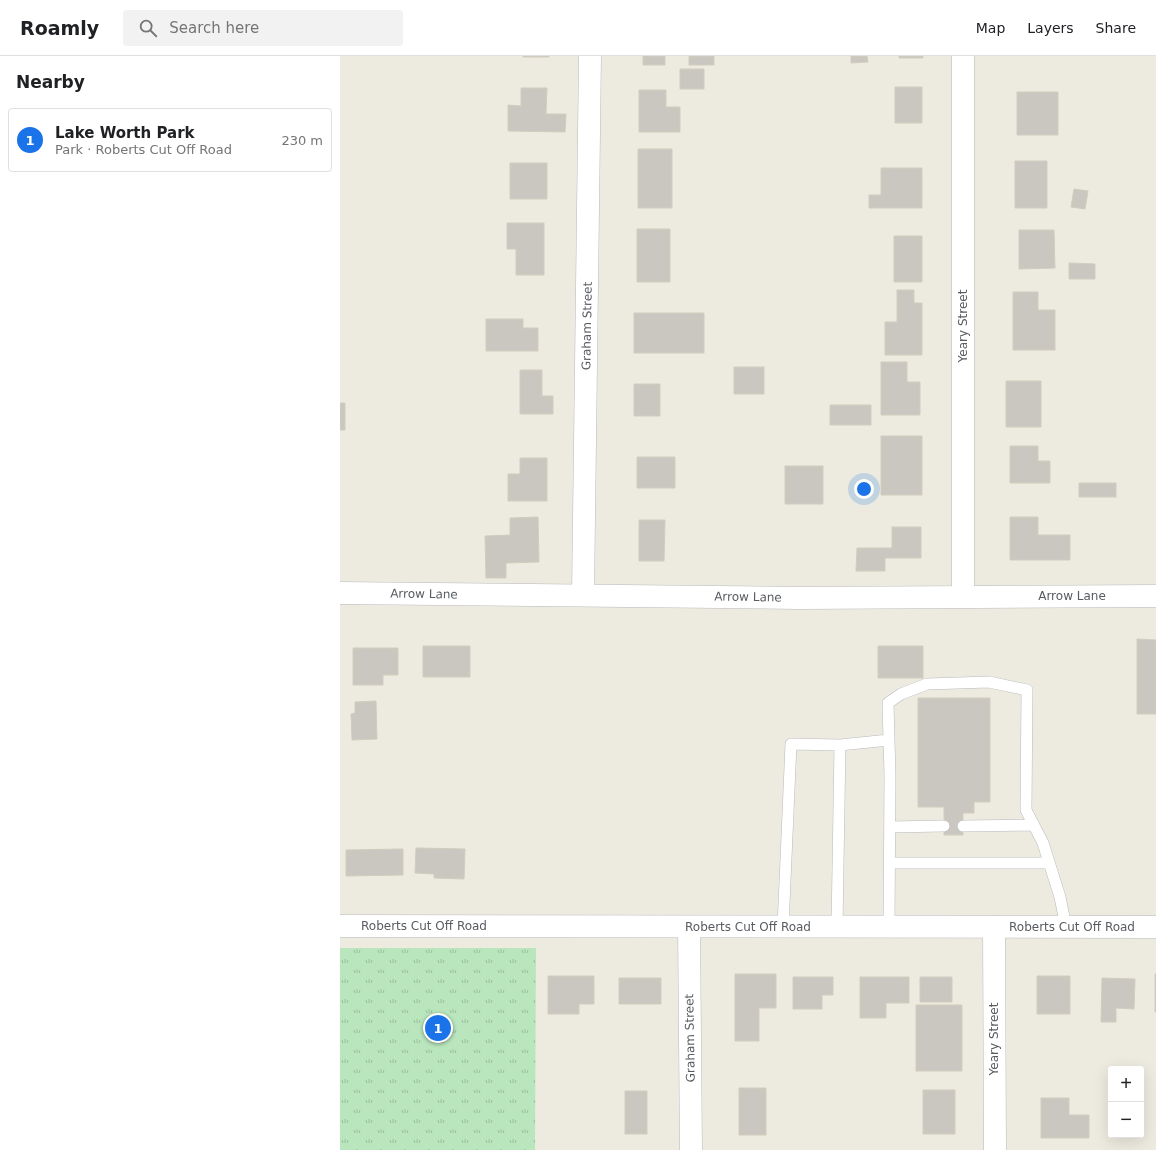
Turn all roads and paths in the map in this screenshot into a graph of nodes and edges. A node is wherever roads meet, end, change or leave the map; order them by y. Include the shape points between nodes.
1 (590, 56) edge
2 (963, 56) edge
3 (340, 593) edge
4 (583, 595) junction
5 (963, 596) junction
6 (1156, 596) edge
7 (889, 740) junction
8 (840, 744) junction
9 (1034, 825) junction
10 (944, 826) dead end
11 (963, 826) dead end
12 (890, 827) junction
13 (890, 863) junction
14 (1049, 863) junction
15 (340, 926) edge
16 (689, 927) junction
17 (783, 927) junction
18 (837, 927) junction
19 (889, 927) junction
20 (994, 927) junction
21 (1066, 927) junction
22 (1156, 928) edge
23 (691, 1150) edge
24 (995, 1150) edge

1 - 4 street, Graham Street
2 - 5 street, Yeary Street
3 - 4 street, Arrow Lane
4 - 5 street, Arrow Lane via 799,598
5 - 6 street, Arrow Lane
7 - 8 lane
7 - 9 lane via 888,703 901,694 927,684 989,682 1027,690 1026,810
7 - 12 lane
8 - 17 lane via 791,744
8 - 18 lane
9 - 11 lane
9 - 14 lane
10 - 12 lane
12 - 13 lane
13 - 14 lane
13 - 19 lane
14 - 21 lane
15 - 16 street, Roberts Cut Off Road
16 - 17 street, Roberts Cut Off Road
16 - 23 street, Graham Street
17 - 18 street, Roberts Cut Off Road
18 - 19 street, Roberts Cut Off Road
19 - 20 street, Roberts Cut Off Road
20 - 21 street, Roberts Cut Off Road
20 - 24 street, Yeary Street
21 - 22 street, Roberts Cut Off Road

